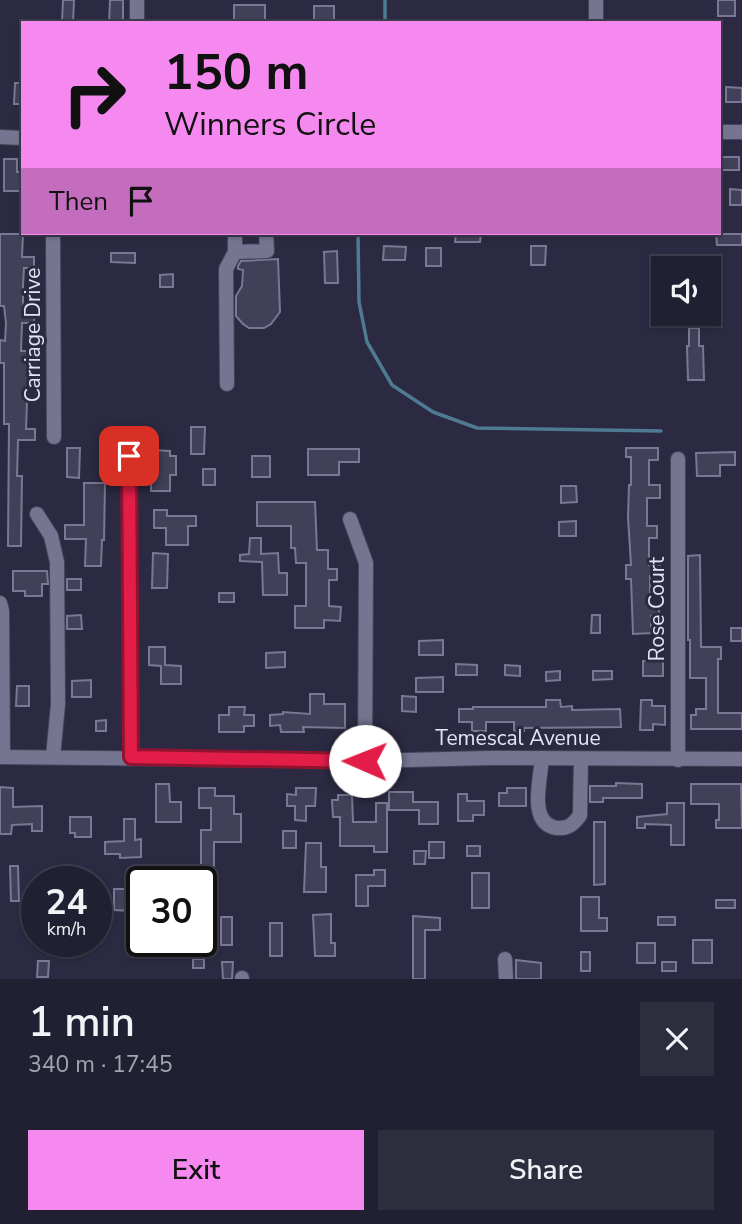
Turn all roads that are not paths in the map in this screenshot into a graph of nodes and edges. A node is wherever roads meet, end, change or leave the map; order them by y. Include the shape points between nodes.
1 (136, 0) edge
2 (596, 0) edge
3 (137, 21) edge
4 (596, 21) edge
5 (721, 132) edge
6 (742, 132) edge
7 (0, 138) edge
8 (21, 138) edge
9 (53, 235) edge
10 (235, 235) edge
11 (267, 235) edge
12 (235, 252) junction
13 (228, 384) dead end
14 (54, 438) dead end
15 (129, 456) dead end
16 (678, 459) dead end
17 (37, 514) dead end
18 (350, 519) dead end
19 (0, 603) edge
20 (1, 757) edge
21 (53, 757) junction
22 (131, 757) junction
23 (542, 758) junction
24 (581, 759) junction
25 (742, 759) edge
26 (678, 760) junction
27 (365, 761) junction
28 (505, 959) dead end
29 (506, 979) edge

1 - 3 street
2 - 4 street
5 - 6 street
7 - 8 street
9 - 14 street, Carriage Drive
10 - 12 street
11 - 12 street via 267,251
12 - 13 street via 226,269
15 - 22 street
16 - 26 street, Rose Court
17 - 21 street via 51,536 57,562 58,704
18 - 27 street via 366,563
19 - 20 street via 4,666
20 - 21 street, Temescal Avenue
21 - 22 street, Temescal Avenue
22 - 27 street, Temescal Avenue
23 - 24 street, Temescal Avenue
23 - 24 street via 539,816 553,828 571,826 580,815
23 - 27 street, Temescal Avenue
24 - 26 street, Temescal Avenue
25 - 26 street, Temescal Avenue
28 - 29 street

